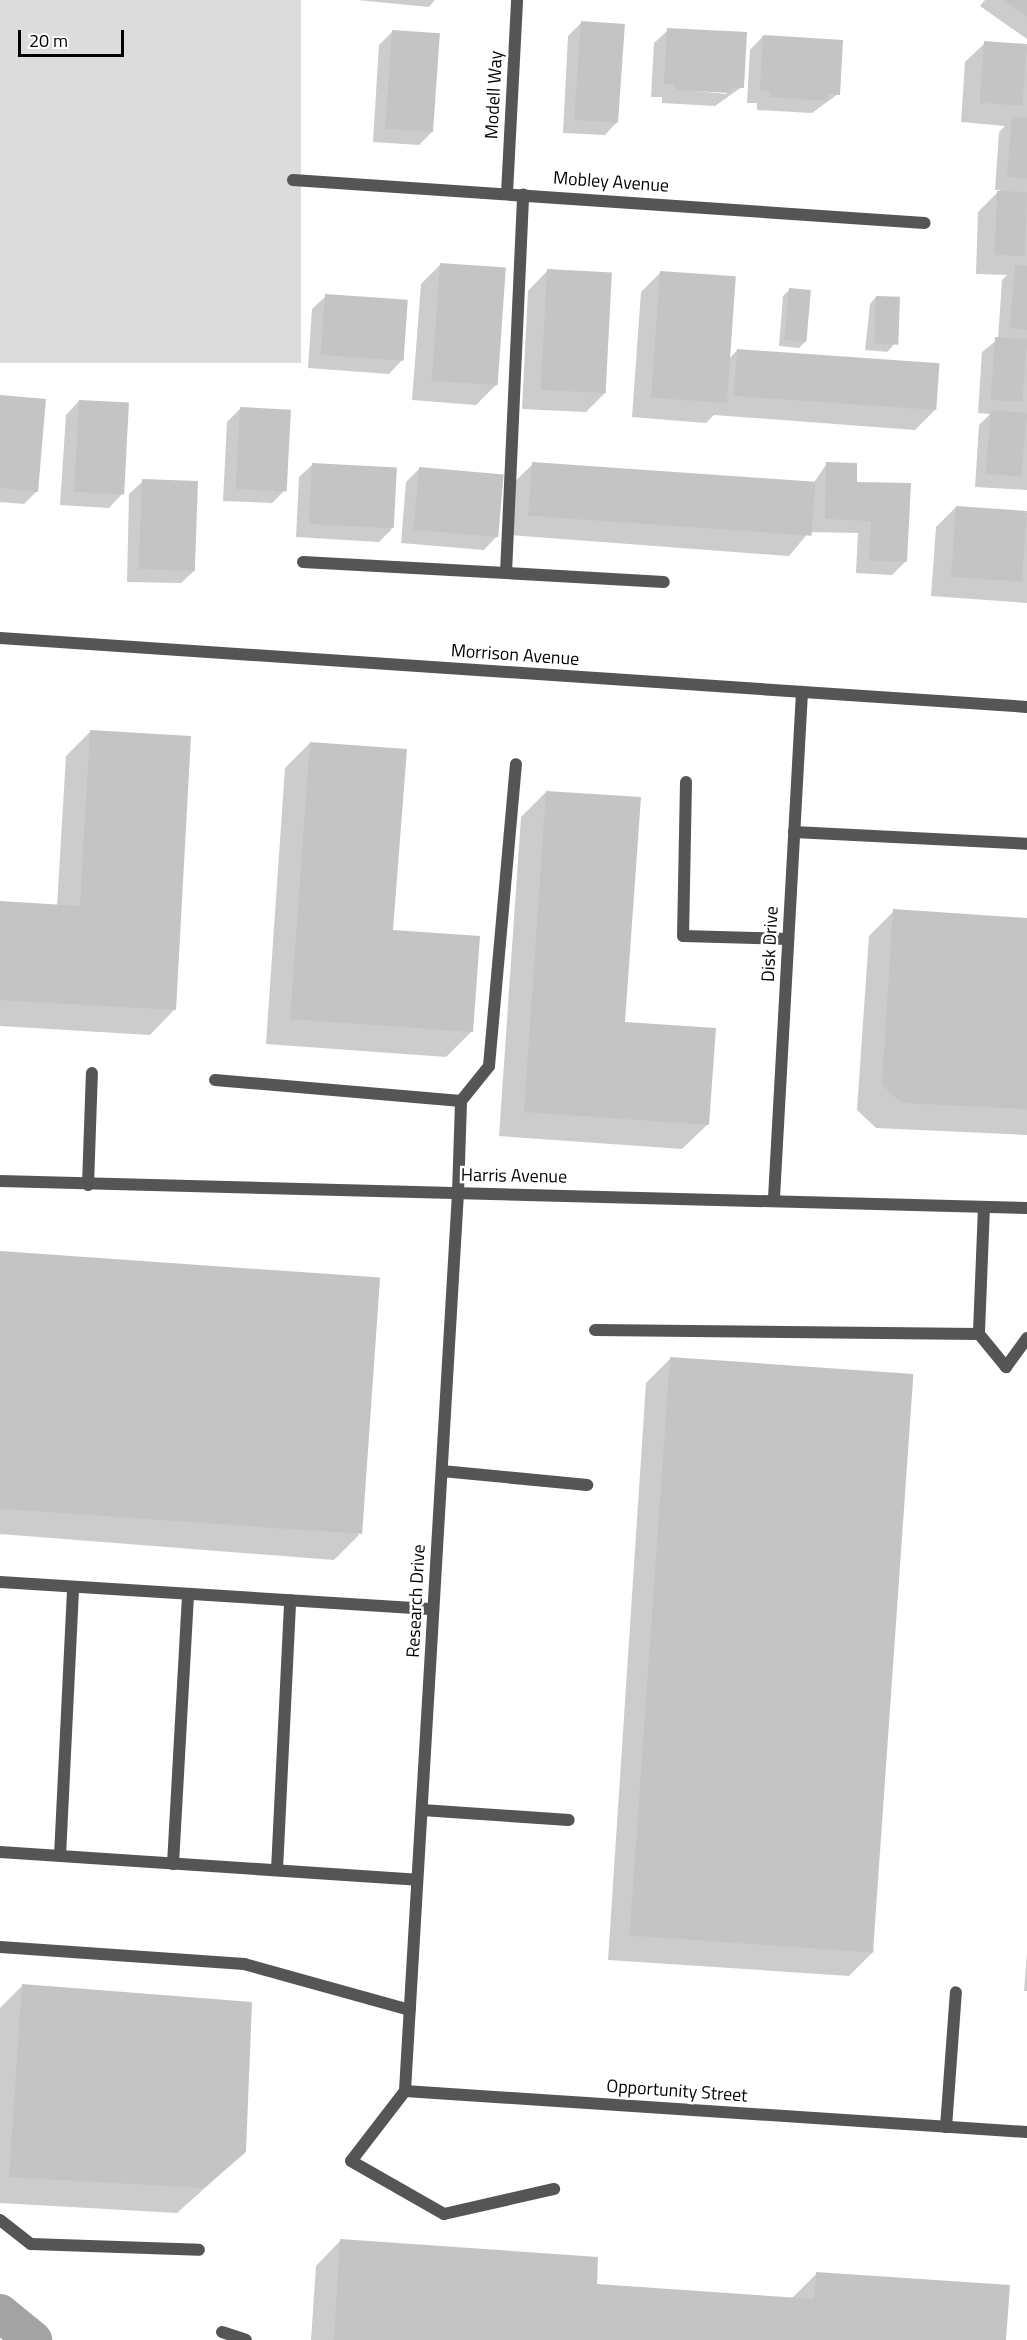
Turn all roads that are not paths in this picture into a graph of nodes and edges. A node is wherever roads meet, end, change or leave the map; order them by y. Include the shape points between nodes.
1 (517, 0) edge
2 (293, 180) dead end
3 (507, 193) junction
4 (523, 194) junction
5 (925, 223) dead end
6 (303, 562) dead end
7 (506, 573) junction
8 (664, 582) dead end
9 (0, 638) edge
10 (802, 692) junction
11 (1027, 707) edge
12 (516, 764) dead end
13 (686, 782) dead end
14 (794, 832) junction
15 (1027, 844) edge
16 (788, 939) junction
17 (92, 1073) dead end
18 (215, 1080) dead end
19 (461, 1101) junction
20 (0, 1181) edge
21 (88, 1185) junction
22 (458, 1193) junction
23 (774, 1198) junction
24 (984, 1207) junction
25 (1027, 1208) edge
26 (595, 1330) dead end
27 (980, 1334) junction
28 (1027, 1338) edge
29 (442, 1471) junction
30 (587, 1485) dead end
31 (0, 1582) edge
32 (73, 1587) junction
33 (188, 1594) junction
34 (290, 1600) junction
35 (434, 1609) junction
36 (422, 1810) junction
37 (569, 1820) dead end
38 (0, 1852) edge
39 (60, 1856) junction
40 (173, 1864) junction
41 (277, 1870) junction
42 (417, 1880) junction
43 (0, 1947) edge
44 (956, 1992) dead end
45 (410, 2010) junction
46 (405, 2091) junction
47 (946, 2127) junction
48 (1027, 2132) edge
49 (554, 2189) dead end
50 (0, 2220) edge
51 (199, 2250) dead end
52 (222, 2332) dead end
53 (246, 2340) edge

1 - 3 street, Modell Way
2 - 3 street, Mobley Avenue
3 - 4 street, Mobley Avenue
4 - 5 street, Mobley Avenue
4 - 7 street
6 - 7 street
7 - 8 street
9 - 10 street, Morrison Avenue
10 - 11 street, Morrison Avenue
10 - 14 street, Disk Drive
12 - 19 street via 489,1066
13 - 16 street via 683,936
14 - 15 street
14 - 16 street, Disk Drive
16 - 23 street, Disk Drive
17 - 21 street
18 - 19 street
19 - 22 street, Research Drive
20 - 21 street, Harris Avenue
21 - 22 street, Harris Avenue
22 - 23 street, Harris Avenue
22 - 29 street, Research Drive
23 - 24 street, Harris Avenue
24 - 25 street, Harris Avenue
24 - 27 street
26 - 27 street
27 - 28 street via 1006,1367
29 - 30 street
29 - 35 street, Research Drive
31 - 32 street
32 - 33 street
32 - 39 street
33 - 34 street
33 - 40 street
34 - 35 street
34 - 41 street
35 - 36 street, Research Drive
36 - 37 street
36 - 42 street, Research Drive
38 - 39 street
39 - 40 street
40 - 41 street
41 - 42 street
42 - 45 street, Research Drive
43 - 45 street via 244,1964
44 - 47 street
45 - 46 street
46 - 47 street, Opportunity Street
46 - 49 street via 351,2161 444,2214
47 - 48 street, Opportunity Street
50 - 51 street via 31,2244
52 - 53 street

